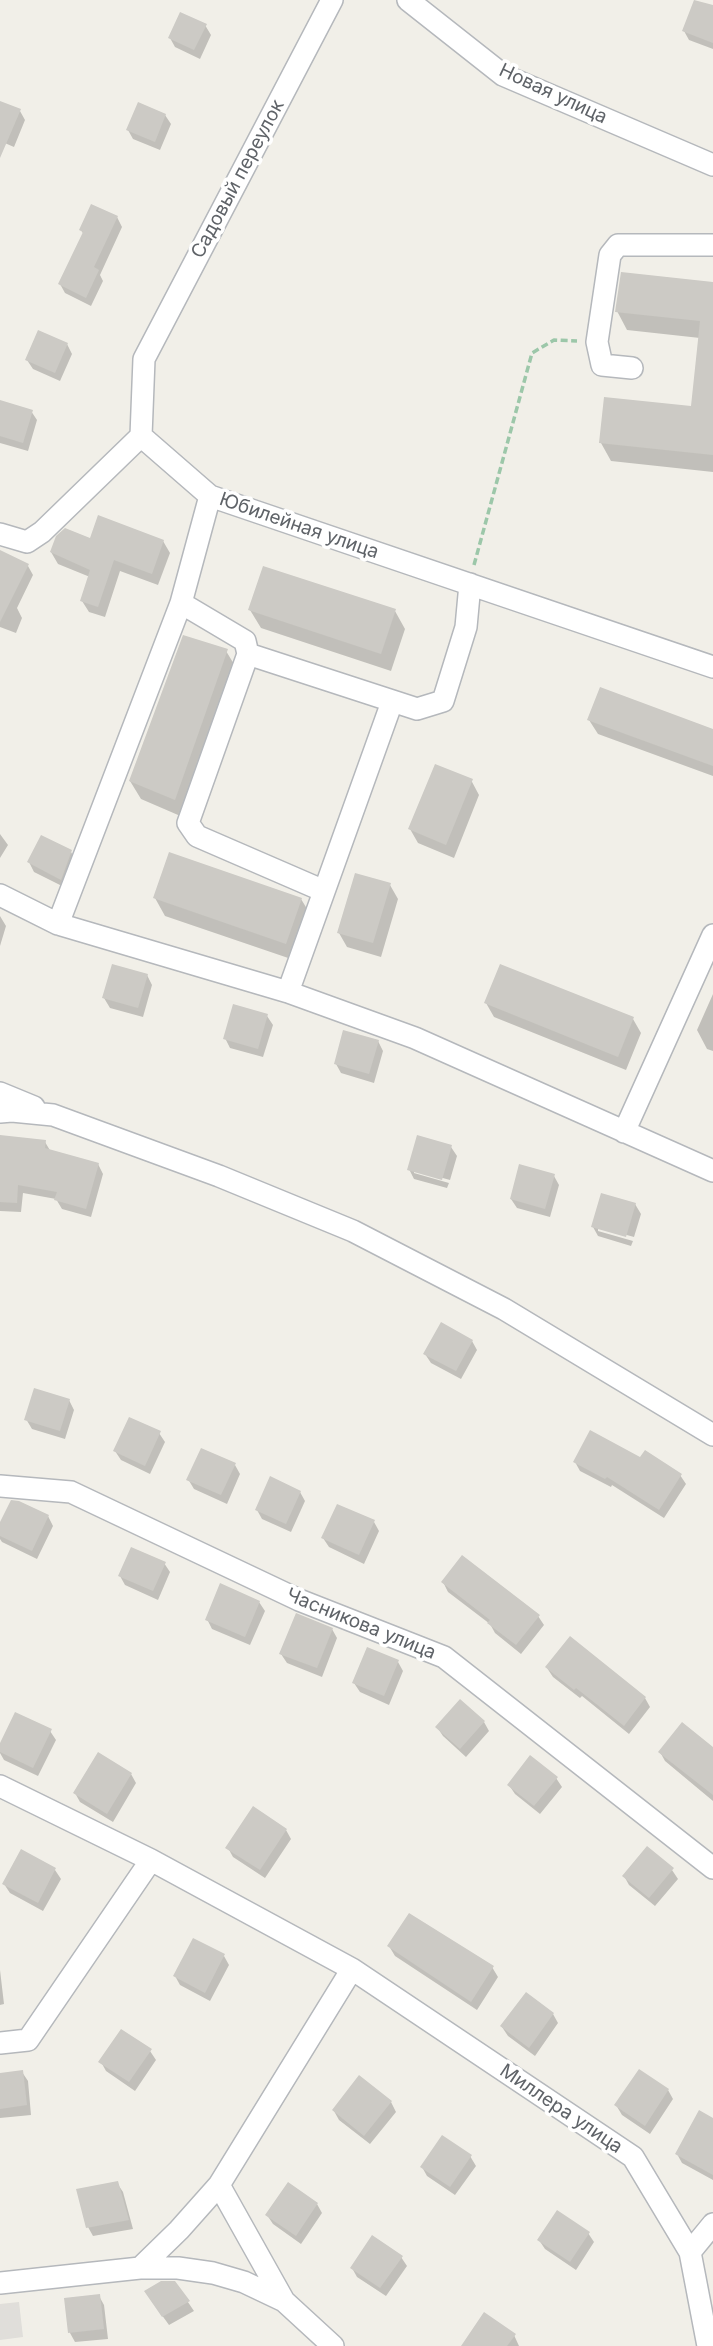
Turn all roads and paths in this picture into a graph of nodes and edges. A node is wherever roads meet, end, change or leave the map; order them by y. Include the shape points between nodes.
1 (332, 0) edge
2 (408, 0) edge
3 (713, 165) edge
4 (713, 245) edge
5 (597, 342) junction
6 (632, 368) dead end
7 (141, 436) junction
8 (210, 496) junction
9 (0, 534) edge
10 (470, 584) junction
11 (181, 603) junction
12 (248, 654) junction
13 (713, 667) edge
14 (392, 702) junction
15 (324, 891) junction
16 (0, 895) edge
17 (58, 924) junction
18 (713, 935) edge
19 (288, 992) junction
20 (0, 1093) edge
21 (0, 1112) edge
22 (53, 1115) junction
23 (624, 1132) junction
24 (713, 1171) edge
25 (713, 1435) edge
26 (0, 1486) edge
27 (0, 1786) edge
28 (151, 1860) junction
29 (713, 1868) edge
30 (352, 1969) junction
31 (0, 2043) edge
32 (219, 2185) junction
33 (713, 2224) edge
34 (690, 2252) junction
35 (140, 2268) junction
36 (0, 2283) edge
37 (284, 2301) junction
38 (333, 2346) edge
39 (708, 2346) edge

1 - 7 street, Садовый переулок via 144,359
2 - 3 street, Новая улица via 503,75
4 - 5 street via 618,245 610,256
5 - 6 street via 602,365
5 - 10 path via 554,340 532,353
7 - 8 street, Юбилейная улица
7 - 9 street via 42,532 27,542
8 - 10 street, Юбилейная улица
8 - 11 street
10 - 13 street, Юбилейная улица
10 - 14 street via 466,627 443,701 417,709
11 - 12 street via 245,642
11 - 17 street
12 - 14 street
12 - 15 street via 188,823 197,836
14 - 15 street
15 - 19 street
16 - 17 street
17 - 19 street
18 - 23 street
19 - 23 street via 415,1038
20 - 22 street
21 - 22 street
22 - 25 street via 353,1231 504,1309
23 - 24 street
26 - 29 street, Часникова улица via 71,1492 299,1600 444,1657
27 - 28 street, Миллера улица
28 - 30 street, Миллера улица
28 - 31 street via 28,2040
30 - 32 street
30 - 34 street, Миллера улица via 633,2158
32 - 35 street
32 - 37 street
33 - 34 street
34 - 39 street, Миллера улица
35 - 36 street
35 - 37 street via 213,2273
37 - 38 street

